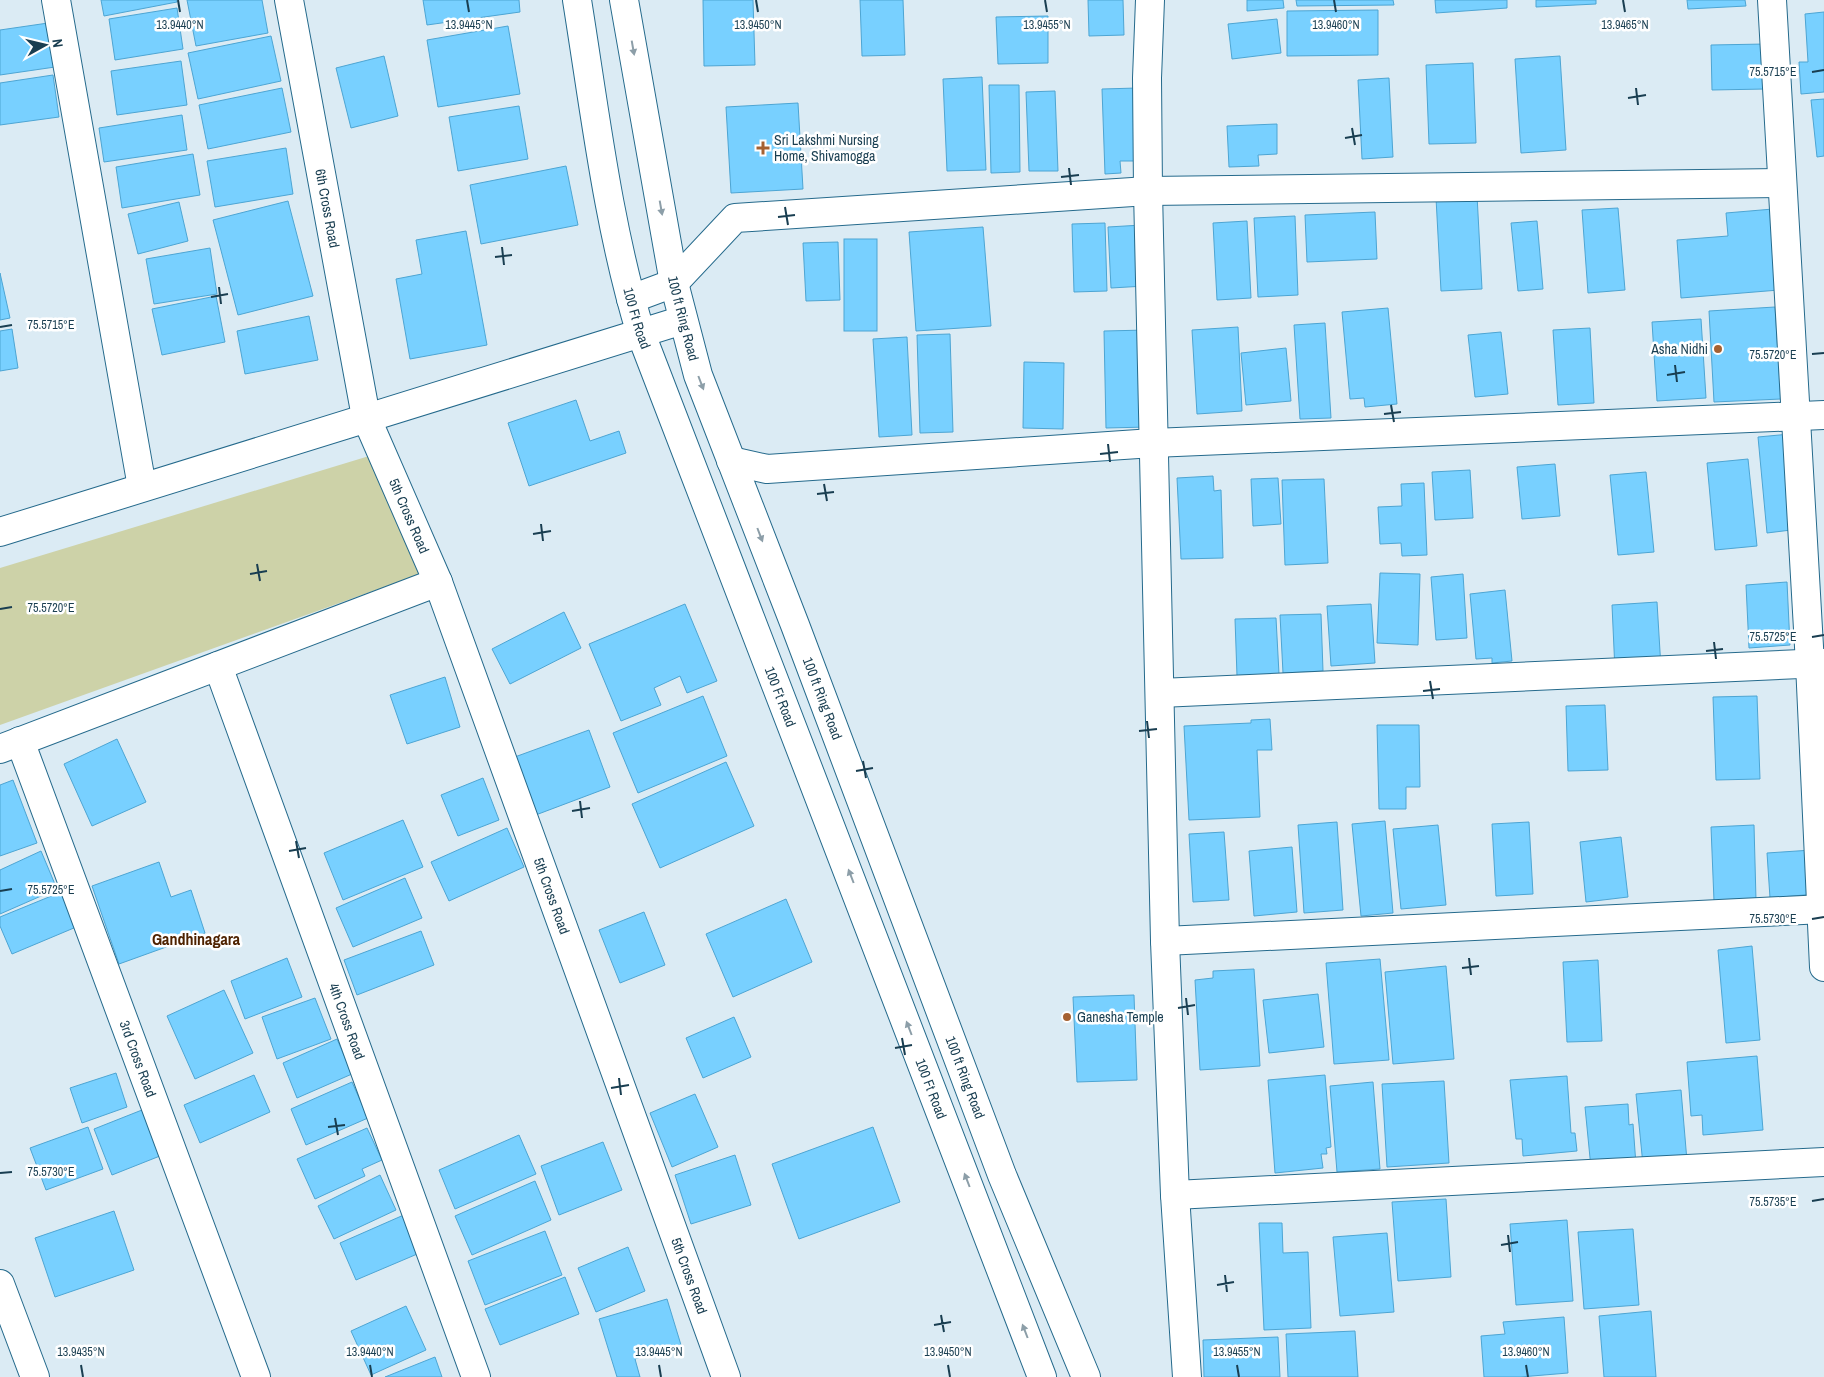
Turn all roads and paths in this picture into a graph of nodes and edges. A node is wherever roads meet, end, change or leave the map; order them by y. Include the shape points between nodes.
1 (56, 0) edge
2 (289, 0) edge
3 (577, 0) edge
4 (624, 0) edge
5 (1150, 0) edge
6 (1772, 0) edge
7 (1782, 183) junction
8 (1148, 191) junction
9 (674, 283) junction
10 (631, 299) junction
11 (683, 320) junction
12 (641, 334) junction
13 (1824, 415) edge
14 (1796, 416) junction
15 (366, 418) junction
16 (1153, 443) junction
17 (732, 461) junction
18 (142, 487) junction
19 (0, 532) edge
20 (438, 582) junction
21 (1817, 664) edge
22 (218, 666) junction
23 (1160, 693) junction
24 (10, 745) edge
25 (1823, 909) edge
26 (1165, 941) junction
27 (1824, 967) edge
28 (1824, 1162) edge
29 (1175, 1195) junction
30 (0, 1284) edge
31 (36, 1377) edge
32 (256, 1377) edge
33 (476, 1377) edge
34 (726, 1377) edge
35 (1042, 1377) edge
36 (1086, 1377) edge
37 (1187, 1377) edge

1 - 18 street
2 - 15 street, 6th Cross Road
3 - 10 street, 100 Ft Road via 616,232
4 -> 9 street, 100 ft Ring Road
5 - 8 street
6 - 7 street
7 - 8 street
7 - 14 street
8 - 9 street via 735,218
8 - 16 street
9 - 10 street
9 - 11 street, 100 ft Ring Road
10 - 12 street, 100 Ft Road
11 - 12 street
11 -> 17 street, 100 ft Ring Road via 698,375
12 - 15 street
35 -> 12 street, 100 Ft Road
13 - 14 street
14 - 16 street
14 - 21 street
15 - 18 street
15 - 20 street, 5th Cross Road
16 - 17 street via 767,470
16 - 23 street
17 -> 36 street, 100 ft Ring Road via 1002,1175
18 - 19 street
20 - 22 street
20 - 34 street, 5th Cross Road
21 - 23 street
21 - 25 street
22 - 24 street
22 - 33 street, 4th Cross Road
23 - 26 street
24 - 32 street, 3rd Cross Road
25 - 26 street
25 - 27 street
26 - 29 street
28 - 29 street
29 - 37 street
30 - 31 street

